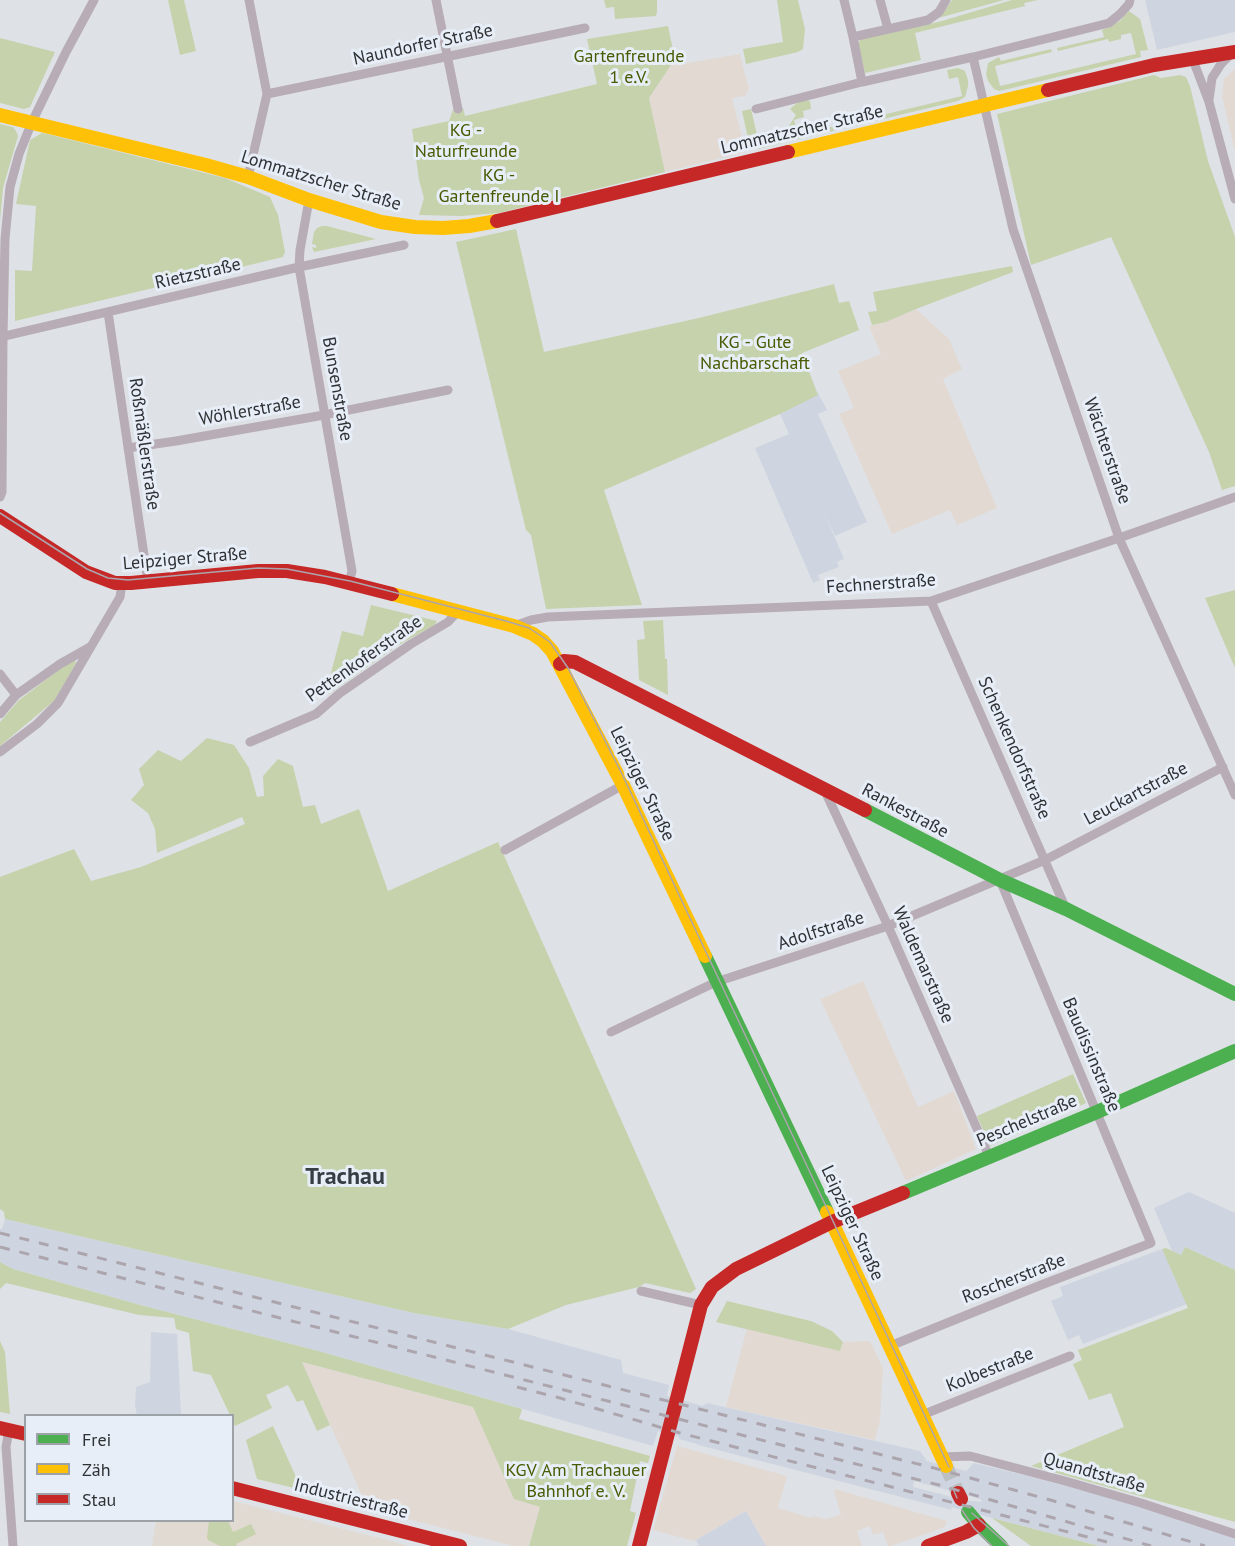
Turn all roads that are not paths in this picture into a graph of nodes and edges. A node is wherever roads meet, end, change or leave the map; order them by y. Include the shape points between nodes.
1 (94, 0) edge
2 (249, 0) edge
3 (436, 0) edge
4 (844, 0) edge
5 (880, 0) edge
6 (946, 0) edge
7 (1130, 0) edge
8 (585, 28) dead end
9 (888, 29) junction
10 (853, 37) junction
11 (1234, 52) edge
12 (973, 57) junction
13 (447, 58) junction
14 (1193, 60) junction
15 (862, 82) junction
16 (267, 94) junction
17 (1209, 102) junction
18 (984, 106) junction
19 (458, 109) dead end
20 (756, 109) dead end
21 (0, 115) edge
22 (32, 122) junction
23 (248, 177) junction
24 (1235, 199) edge
25 (309, 200) junction
26 (404, 245) dead end
27 (299, 267) junction
28 (108, 312) junction
29 (2, 337) edge
30 (448, 390) dead end
31 (324, 415) junction
32 (128, 448) junction
33 (0, 497) edge
34 (1235, 497) edge
35 (0, 516) edge
36 (1119, 538) junction
37 (148, 582) junction
38 (349, 583) junction
39 (122, 584) junction
40 (931, 601) junction
41 (458, 611) junction
42 (514, 626) junction
43 (92, 646) junction
44 (560, 664) junction
45 (0, 674) edge
46 (16, 695) junction
47 (0, 714) edge
48 (250, 742) dead end
49 (0, 752) edge
50 (1222, 767) junction
51 (623, 785) junction
52 (823, 788) junction
53 (1235, 795) edge
54 (505, 850) dead end
55 (1045, 860) junction
56 (1000, 880) junction
57 (1066, 909) junction
58 (888, 927) junction
59 (717, 981) junction
60 (1235, 994) edge
61 (611, 1032) dead end
62 (1235, 1051) edge
63 (1097, 1112) junction
64 (989, 1156) junction
65 (832, 1222) junction
66 (1151, 1243) joint
67 (641, 1290) dead end
68 (701, 1305) junction
69 (890, 1346) junction
70 (1070, 1356) dead end
71 (922, 1415) junction
72 (4, 1429) edge
73 (24, 1434) edge
74 (944, 1462) joint
75 (234, 1489) edge
76 (968, 1512) dead end
77 (978, 1525) junction
78 (1235, 1534) edge
79 (13, 1546) edge
80 (460, 1546) edge
81 (639, 1546) edge
82 (928, 1546) edge
83 (1001, 1546) edge

1 - 22 street
2 - 16 street
3 - 13 street
4 - 10 street, Lommatzscher Straße
5 - 9 street
6 - 9 street via 928,20
7 - 12 street, Lommatzscher Straße via 1109,23
8 - 13 street, Naundorfer Straße
9 - 10 street
10 - 15 street, Lommatzscher Straße
11 - 14 main road, Lommatzscher Straße
11 - 17 street via 1212,78
12 - 15 street, Lommatzscher Straße
12 - 18 street
13 - 16 street, Naundorfer Straße
13 - 19 street
14 - 17 street
14 - 18 main road, Lommatzscher Straße via 1154,65
15 - 20 street, Lommatzscher Straße
16 - 23 street
17 - 24 street
18 - 25 main road, Lommatzscher Straße via 469,226 415,227 381,222
18 - 36 street, Wächterstraße via 1013,229
21 - 22 main road, Lommatzscher Straße
22 - 23 main road, Lommatzscher Straße
22 - 29 street via 10,187
23 - 25 main road, Lommatzscher Straße
25 - 27 street, Bunsenstraße
26 - 27 street, Rietzstraße
27 - 28 street, Rietzstraße
27 - 31 street, Bunsenstraße
28 - 29 street, Rietzstraße
28 - 32 street, Roßmäßlerstraße
29 - 33 street
30 - 31 street, Wöhlerstraße
31 - 32 street, Wöhlerstraße
31 - 38 street, Bunsenstraße via 352,571
32 - 37 street, Roßmäßlerstraße
34 - 36 street, Fechnerstraße
35 - 39 main road, Leipziger Straße via 86,572
36 - 40 street, Fechnerstraße
36 - 50 street, Wächterstraße
37 - 38 main road, Leipziger Straße via 287,571
37 - 39 main road, Leipziger Straße
38 - 41 main road, Leipziger Straße
39 - 43 street via 120,597
40 - 42 street, Fechnerstraße via 548,617
40 - 55 street, Schenkendorfstraße
41 - 42 main road, Leipziger Straße
41 - 48 street, Pettenkoferstraße via 316,714
42 - 44 main road, Leipziger Straße via 543,641
43 - 46 street
43 - 49 street via 58,704
44 - 51 main road, Leipziger Straße
44 - 52 main road, Rankestraße via 575,662
45 - 46 street
46 - 47 street
50 - 53 street, Wächterstraße
50 - 55 street, Leuckartstraße
51 - 54 street
51 - 59 main road, Leipziger Straße
52 - 56 main road, Rankestraße
52 - 58 street, Waldemarstraße
55 - 56 street, Leuckartstraße
55 - 57 street, Schenkendorfstraße
56 - 57 main road, Rankestraße
56 - 58 street, Adolfstraße
56 - 63 street, Baudissinstraße
57 - 60 main road, Rankestraße
58 - 59 street, Adolfstraße
58 - 64 street, Waldemarstraße
59 - 61 street, Adolfstraße
59 - 65 main road, Leipziger Straße
62 - 63 main road, Peschelstraße
63 - 64 main road, Peschelstraße
63 - 66 street, Baudissinstraße
64 - 65 main road, Peschelstraße
65 - 68 main road, Peschelstraße via 736,1269 712,1287
65 - 69 main road, Leipziger Straße
66 - 69 street, Roscherstraße
67 - 68 street
68 - 81 main road
69 - 71 main road, Leipziger Straße
70 - 71 street, Kolbestraße
71 - 74 main road, Leipziger Straße
72 - 73 main road
72 - 79 street
74 - 78 street, Quandtstraße via 970,1456 1141,1503
75 - 80 main road, Industriestraße
76 - 77 main road
77 - 82 main road
77 - 83 main road

